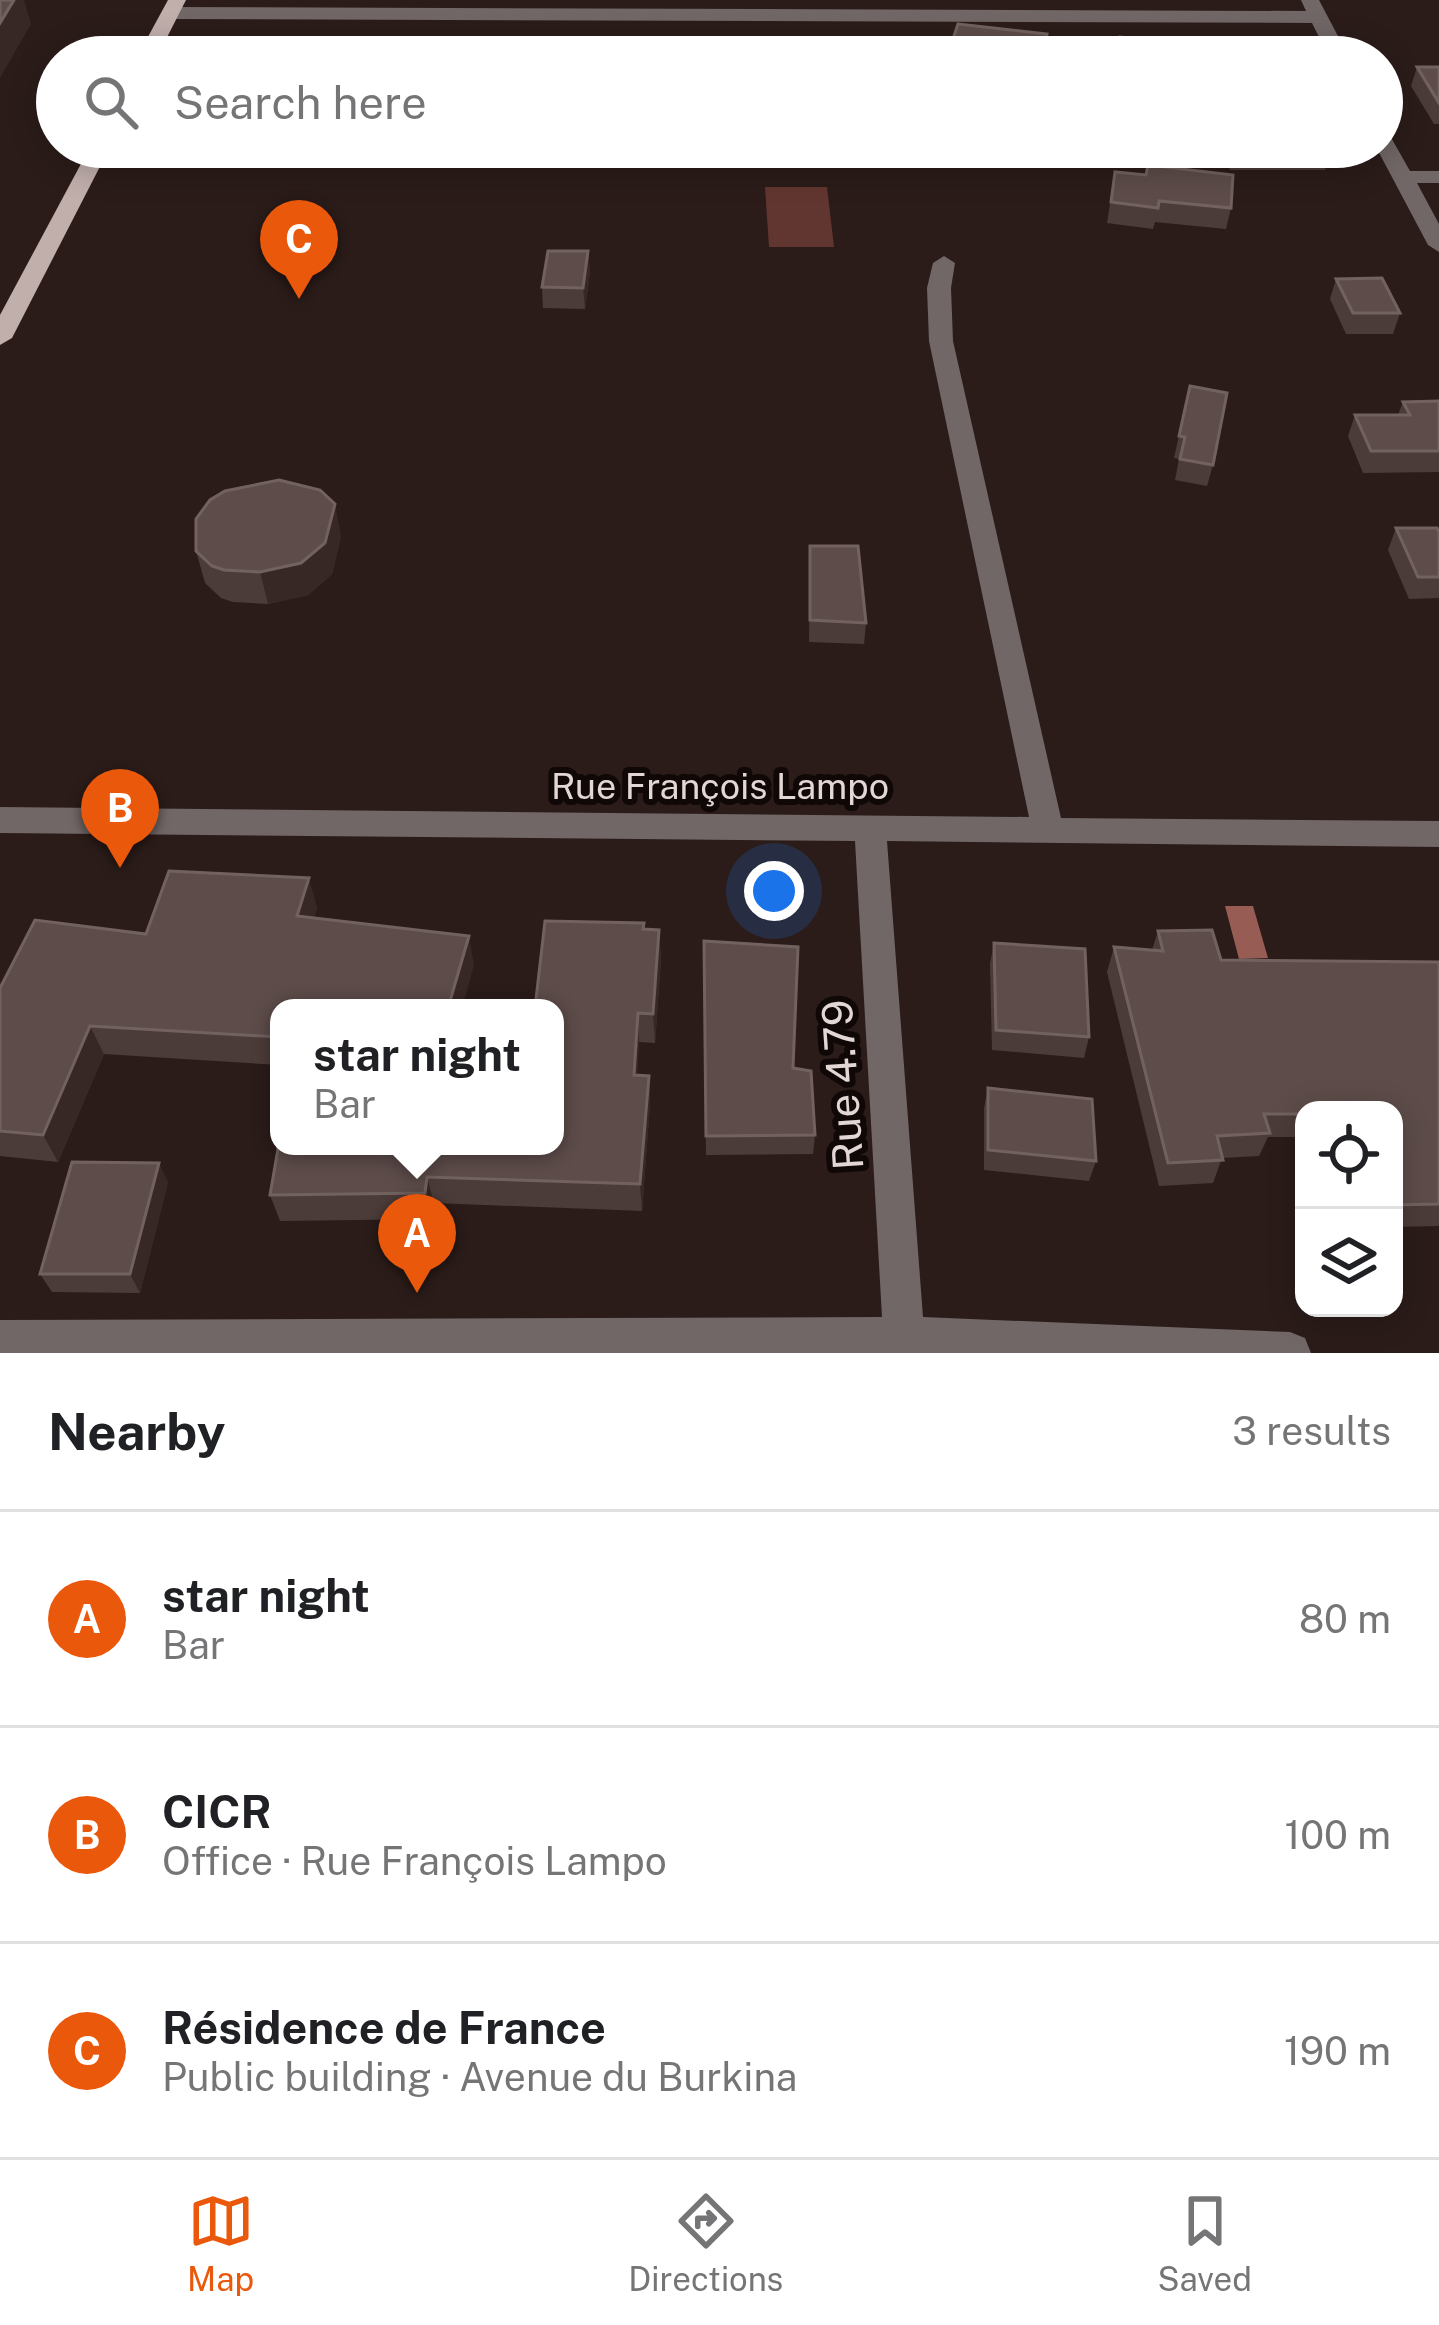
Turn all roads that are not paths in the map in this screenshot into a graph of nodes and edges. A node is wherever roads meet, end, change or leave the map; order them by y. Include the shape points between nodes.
1 (174, 6) edge
2 (1314, 8) edge
3 (158, 36) edge
4 (1329, 36) edge
5 (89, 168) edge
6 (1397, 168) edge
7 (1402, 177) junction
8 (1439, 178) edge
9 (1439, 245) edge
10 (944, 263) dead end
11 (0, 338) edge
12 (0, 820) edge
13 (870, 826) junction
14 (1047, 827) junction
15 (1439, 834) edge
16 (904, 1337) junction
17 (0, 1340) edge
18 (1290, 1353) edge

1 - 2 street
1 - 3 main road
2 - 4 street
5 - 11 main road
6 - 7 street
7 - 8 street
7 - 9 street
10 - 14 street via 941,341
12 - 13 street, Rue François Lampo
13 - 14 street, Rue François Lampo
13 - 16 street, Rue 4.79
14 - 15 street, Rue François Lampo
16 - 17 street
16 - 18 street

